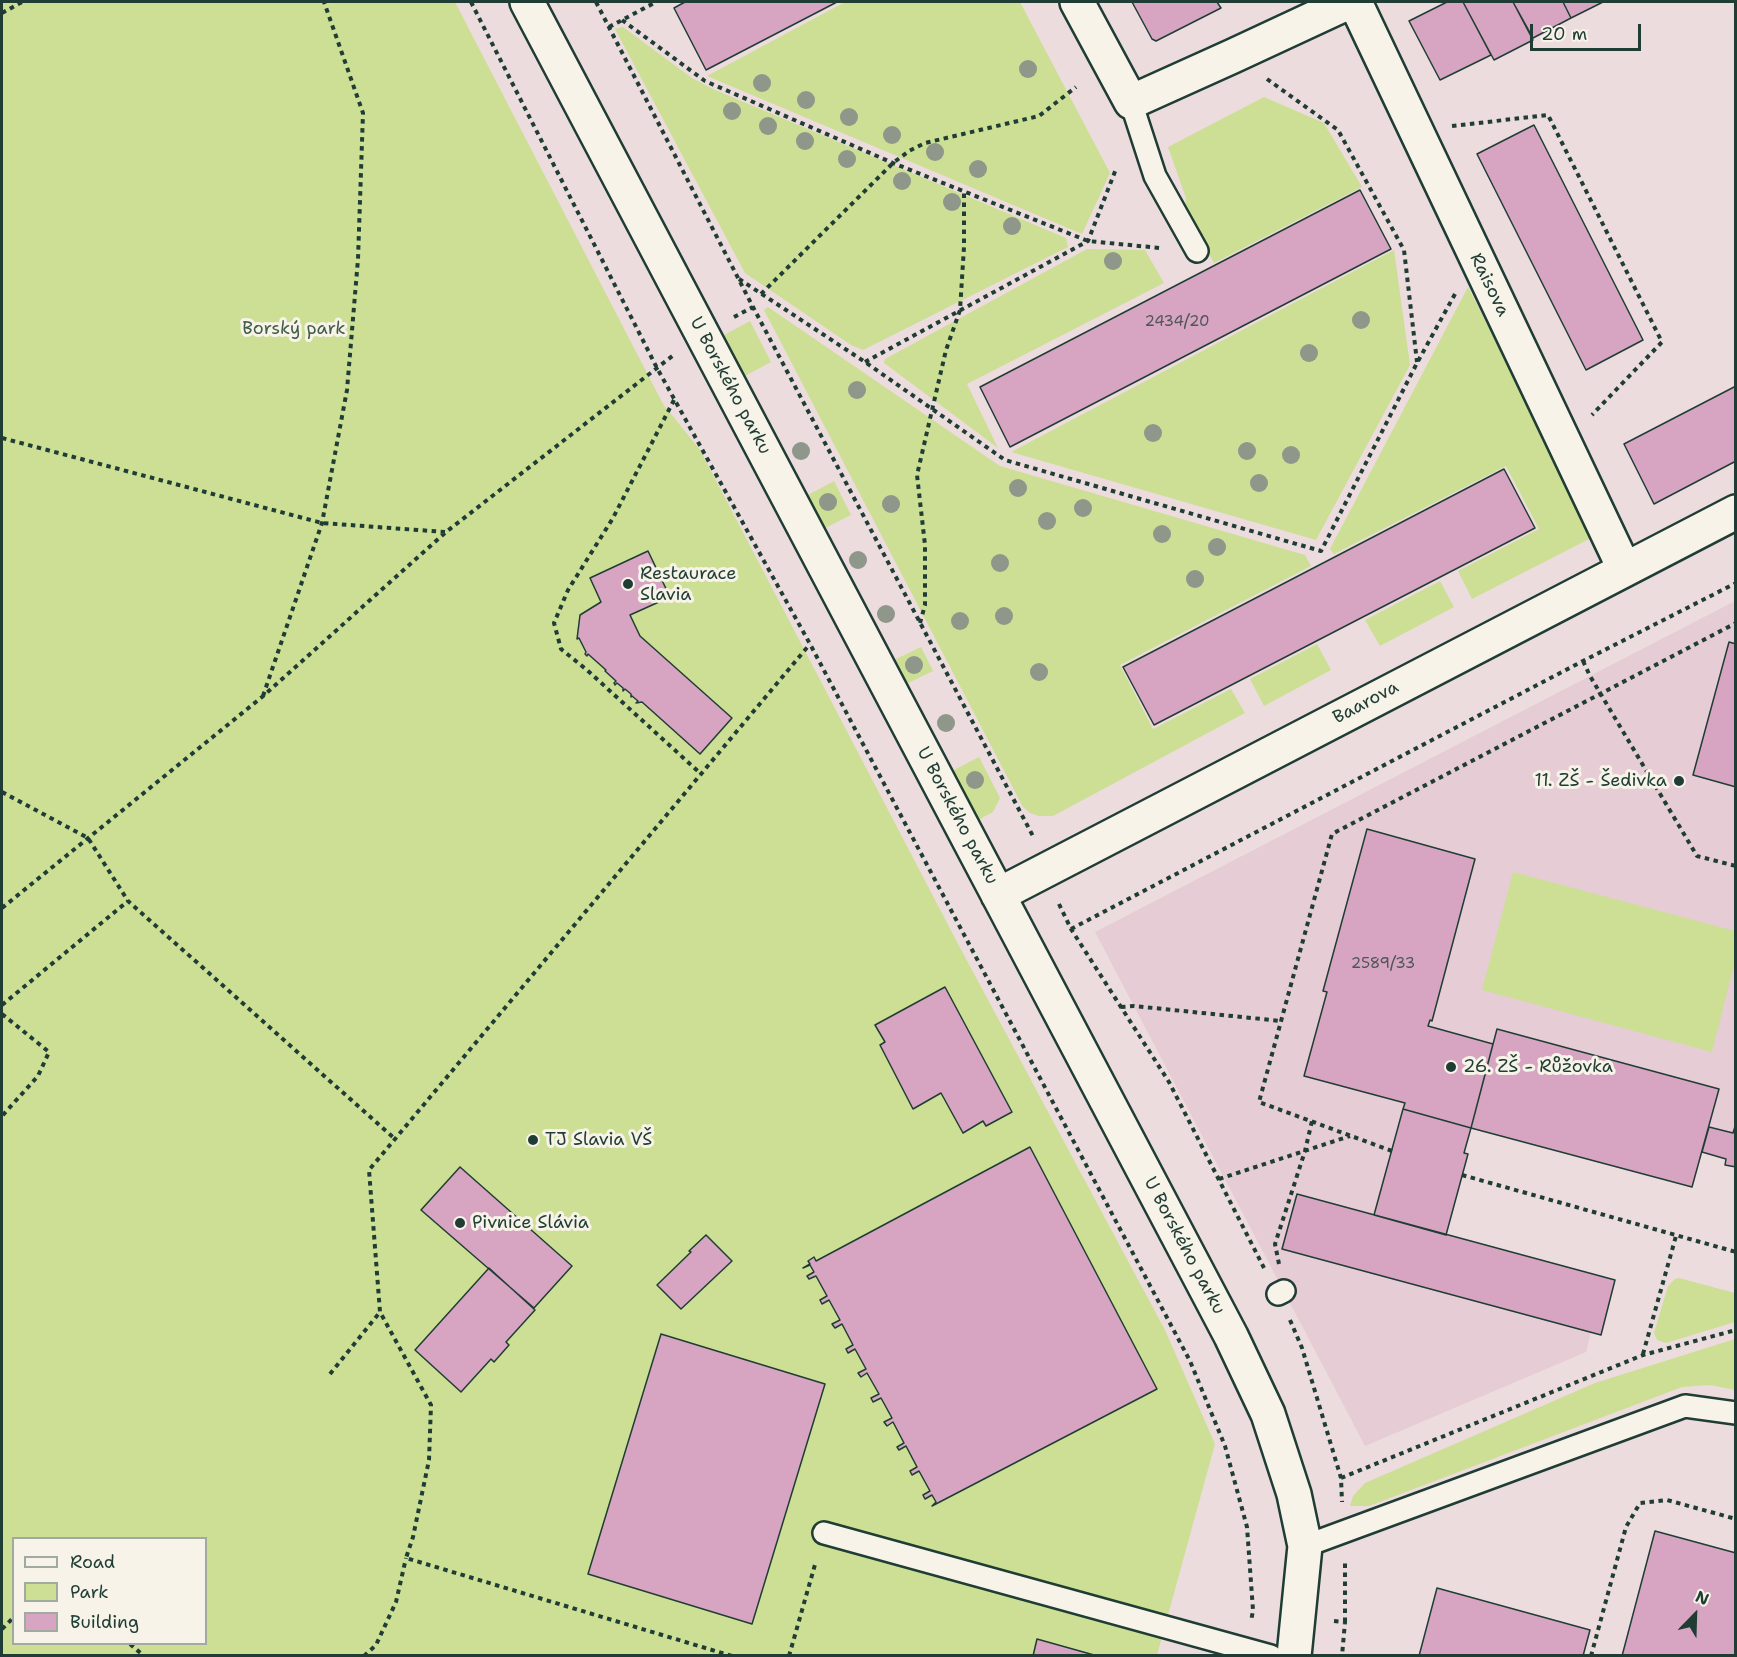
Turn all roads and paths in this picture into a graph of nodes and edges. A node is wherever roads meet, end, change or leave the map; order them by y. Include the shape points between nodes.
1 (22, 2) edge
2 (324, 2) edge
3 (471, 2) edge
4 (526, 2) edge
5 (596, 2) edge
6 (656, 2) edge
7 (1077, 2) edge
8 (1349, 2) edge
9 (1355, 2) edge
10 (2, 13) edge
11 (622, 20) junction
12 (609, 27) junction
13 (1233, 56) junction
14 (1076, 87) dead end
15 (1131, 102) junction
16 (1415, 130) junction
17 (892, 163) junction
18 (1116, 169) dead end
19 (964, 191) junction
20 (1088, 241) junction
21 (1197, 252) joint
22 (1475, 257) junction
23 (739, 279) junction
24 (761, 294) junction
25 (960, 310) junction
26 (702, 333) junction
27 (865, 362) junction
28 (1417, 363) junction
29 (657, 368) junction
30 (674, 399) junction
31 (933, 410) junction
32 (2, 438) edge
33 (1564, 443) junction
34 (1736, 512) edge
35 (322, 523) junction
36 (446, 532) junction
37 (1624, 568) junction
38 (1736, 583) edge
39 (920, 623) junction
40 (1736, 623) edge
41 (810, 644) junction
42 (1583, 661) junction
43 (1600, 693) junction
44 (262, 697) junction
45 (701, 774) junction
46 (2, 792) edge
47 (88, 838) junction
48 (1736, 866) edge
49 (1042, 872) junction
50 (998, 895) junction
51 (128, 901) junction
52 (2, 908) edge
53 (1071, 929) junction
54 (2, 1005) edge
55 (1121, 1007) junction
56 (2, 1014) edge
57 (1281, 1021) junction
58 (2, 1116) edge
59 (1312, 1121) junction
60 (1351, 1136) junction
61 (395, 1139) junction
62 (1305, 1150) junction
63 (1392, 1151) dead end
64 (1462, 1175) dead end
65 (1219, 1179) junction
66 (1676, 1236) junction
67 (1736, 1252) edge
68 (1281, 1293) junction
69 (380, 1312) junction
70 (1736, 1330) edge
71 (1643, 1354) junction
72 (330, 1374) dead end
73 (1736, 1413) edge
74 (1736, 1519) edge
75 (824, 1533) joint
76 (1305, 1546) junction
77 (406, 1558) junction
78 (131, 1645) edge
79 (1248, 1650) junction
80 (144, 1656) edge
81 (364, 1656) edge
82 (732, 1656) edge
83 (789, 1656) edge
84 (1271, 1656) edge
85 (1294, 1656) edge
86 (1591, 1656) edge

1 - 10 path
2 - 35 path via 363,113 358,259 346,390
3 - 29 path
4 - 26 street, U Borského parku
5 - 12 path
6 - 11 path
7 - 15 street
8 - 13 street
9 - 16 street, Raisova
11 - 12 path
11 - 17 path via 705,81
12 - 23 path
13 - 15 street
13 - 28 path via 1338,130 1404,250
14 - 17 path via 1040,116 925,143
15 - 21 lane via 1155,176
16 - 22 street, Raisova
16 - 33 path via 1548,115 1662,342
17 - 19 path
17 - 24 path
18 - 20 path
19 - 20 path
19 - 25 path
20 - 21 path
20 - 25 path
22 - 28 path
22 - 33 street, Raisova
23 - 24 path
23 - 39 path
24 - 27 path
25 - 27 path
25 - 31 path via 946,350
26 - 29 path
26 - 50 street, U Borského parku
27 - 31 path
28 - 31 path via 1322,551 1005,460
29 - 30 path
29 - 36 path
30 - 41 path
30 - 45 path via 613,518 568,590 554,623 561,650
31 - 39 path via 917,475 925,544 925,605
32 - 35 path
33 - 37 street, Raisova
34 - 37 street, Baarova
35 - 36 path
35 - 44 path
36 - 44 path
37 - 49 street, Baarova
38 - 42 path
39 - 49 path via 1034,837
40 - 43 path
41 - 45 path
41 - 79 path via 1190,1361 1225,1446 1247,1527 1252,1610
42 - 43 path
42 - 53 path
43 - 48 path via 1697,856
43 - 57 path via 1332,834
44 - 47 path
45 - 61 path
46 - 47 path
47 - 51 path
47 - 52 path
49 - 50 street, Baarova
49 - 53 path
50 - 76 street, U Borského parku via 1231,1336 1268,1414 1294,1494
51 - 54 path
51 - 61 path
53 - 55 path
55 - 57 path
55 - 65 path via 1169,1082
56 - 58 path via 49,1052 38,1076
57 - 59 path via 1259,1102
59 - 60 path
59 - 62 path
60 - 62 path
60 - 63 path
61 - 69 path via 369,1170
62 - 65 path
62 - 68 path via 1275,1244
64 - 66 path
65 - 68 path
66 - 67 path
66 - 71 path
68 - 71 path via 1302,1348 1341,1478
69 - 72 path
69 - 77 path via 431,1405 429,1460
70 - 71 path
73 - 76 lane via 1685,1406
74 - 86 path via 1667,1500 1640,1503 1626,1527
75 - 79 lane
75 - 83 path
76 - 85 street, U Borského parku
77 - 81 path via 396,1602 376,1645
77 - 82 path
78 - 80 path
79 - 84 lane

